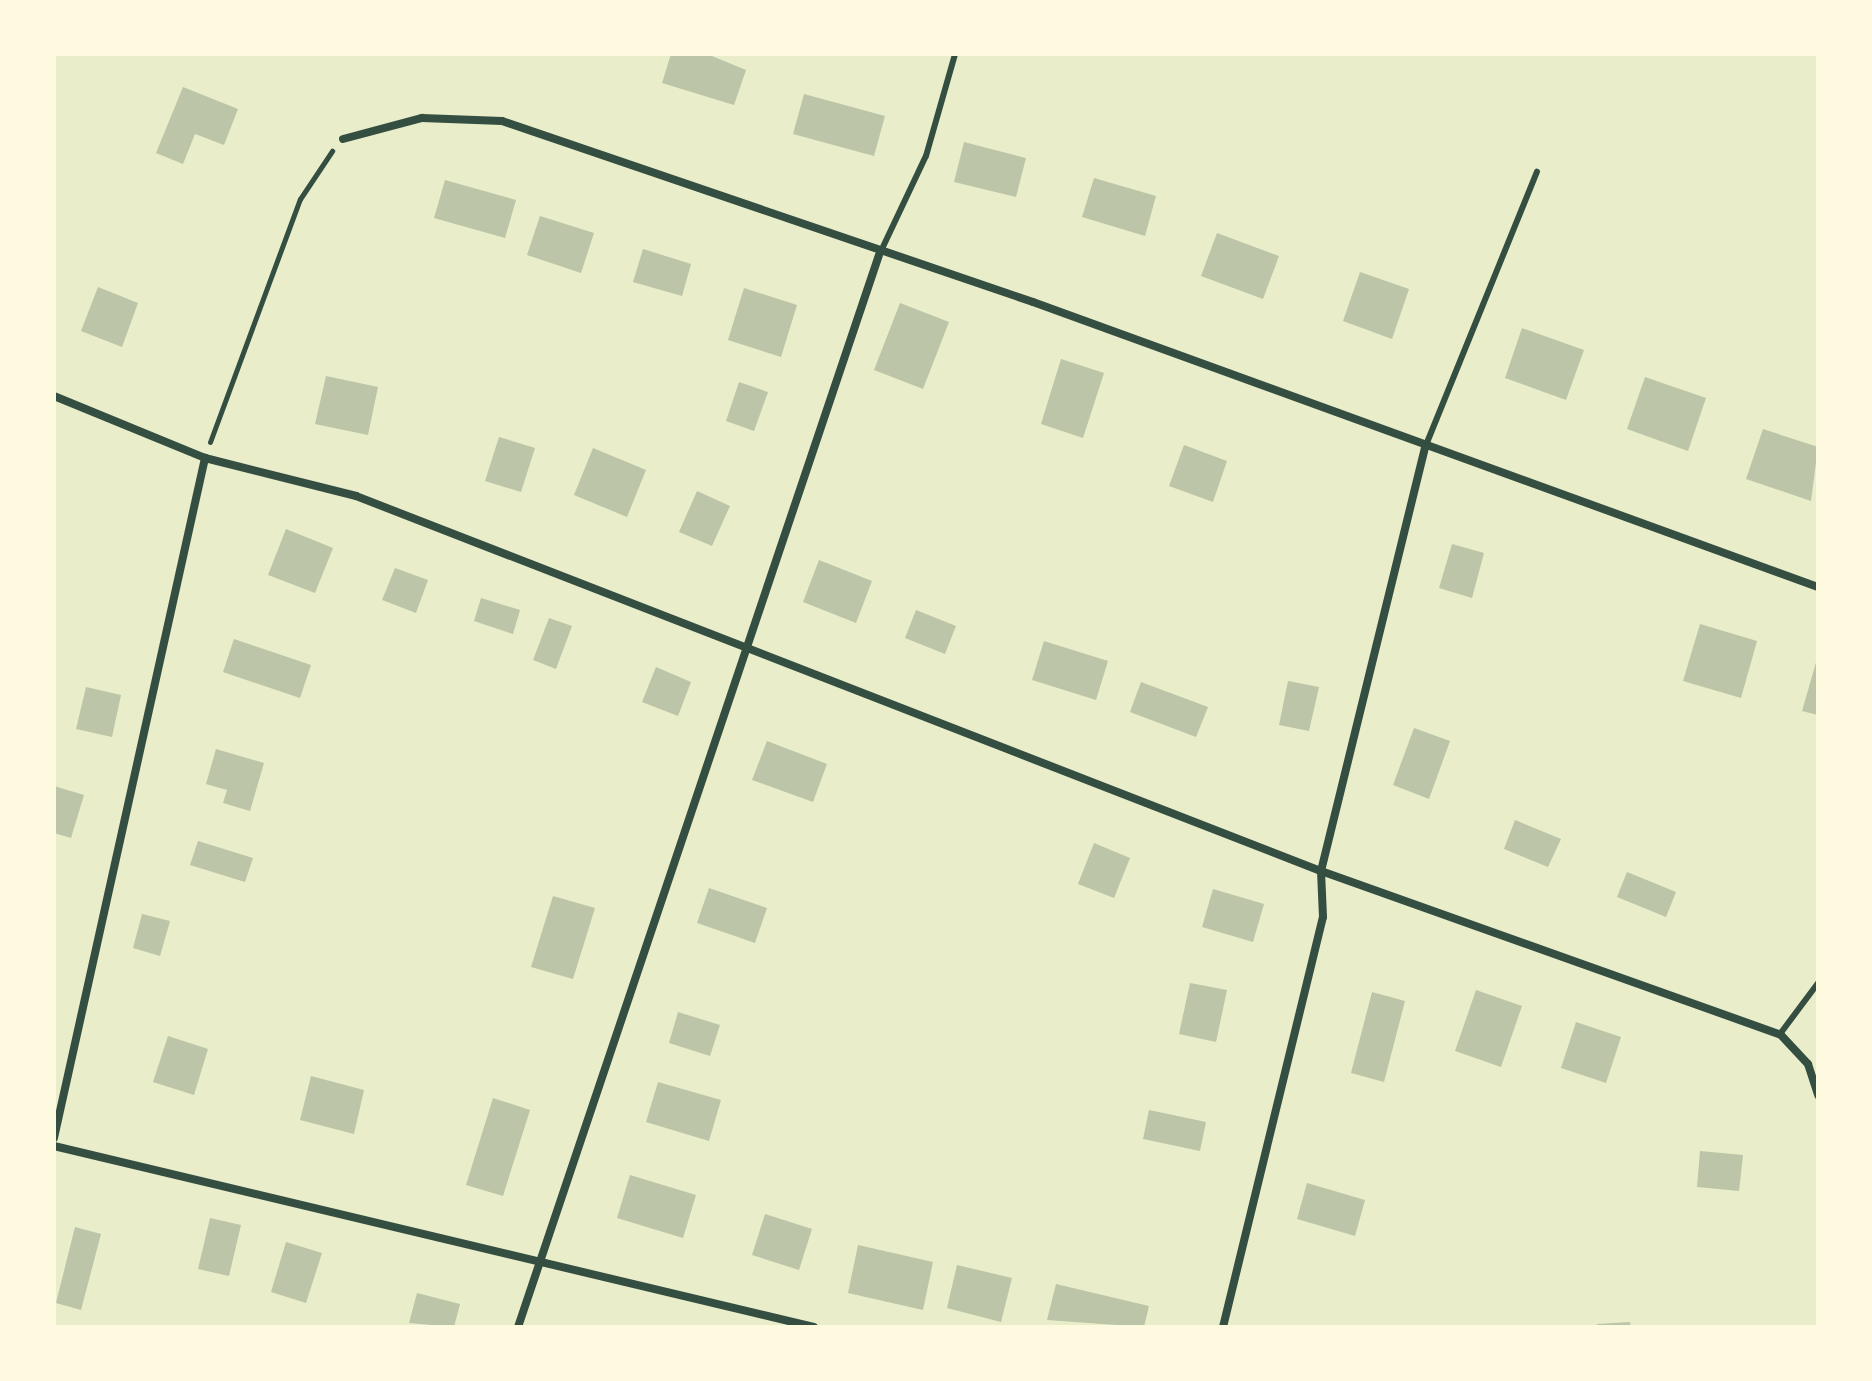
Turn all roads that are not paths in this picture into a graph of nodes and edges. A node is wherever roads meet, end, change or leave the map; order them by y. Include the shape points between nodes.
1 (955, 54) edge
2 (343, 139) road end
3 (1537, 172) dead end
4 (879, 255) junction
5 (54, 396) edge
6 (1426, 445) junction
7 (205, 458) junction
8 (1818, 587) edge
9 (746, 653) junction
10 (1321, 871) junction
11 (1818, 983) edge
12 (1780, 1034) junction
13 (1818, 1095) edge
14 (54, 1138) edge
15 (54, 1146) edge
16 (539, 1264) junction
17 (518, 1327) edge
18 (814, 1327) edge
19 (1223, 1327) edge

1 - 4 lane via 926,156
2 - 4 street via 422,118 502,121
3 - 6 lane
4 - 6 street via 1033,302
4 - 9 street
5 - 7 street
6 - 8 street
6 - 10 street
7 - 9 street via 356,496
7 - 14 street
9 - 10 street via 1218,825
9 - 16 street
10 - 12 street
10 - 19 street via 1323,917
11 - 12 lane
12 - 13 street via 1808,1064
15 - 16 street
16 - 17 street
16 - 18 street

